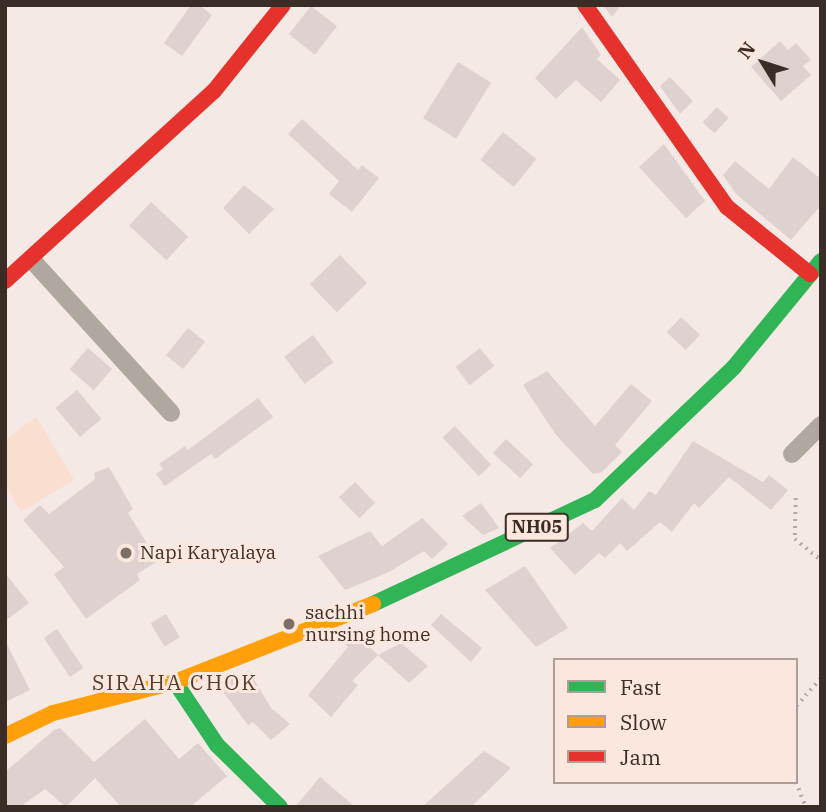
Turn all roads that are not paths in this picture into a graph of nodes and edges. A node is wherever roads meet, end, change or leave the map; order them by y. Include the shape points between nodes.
1 (283, 5) edge
2 (585, 5) edge
3 (31, 259) junction
4 (821, 261) edge
5 (810, 274) junction
6 (7, 276) edge
7 (171, 413) dead end
8 (821, 425) edge
9 (793, 454) dead end
10 (176, 682) junction
11 (5, 736) edge
12 (280, 807) edge

1 - 3 main road via 214,91
2 - 5 main road via 727,207
3 - 6 main road
3 - 7 street
4 - 5 main road, NH05
5 - 10 main road, NH05 via 734,367 595,500 338,620
8 - 9 street
10 - 11 main road, NH05 via 53,713
10 - 12 main road via 217,746

